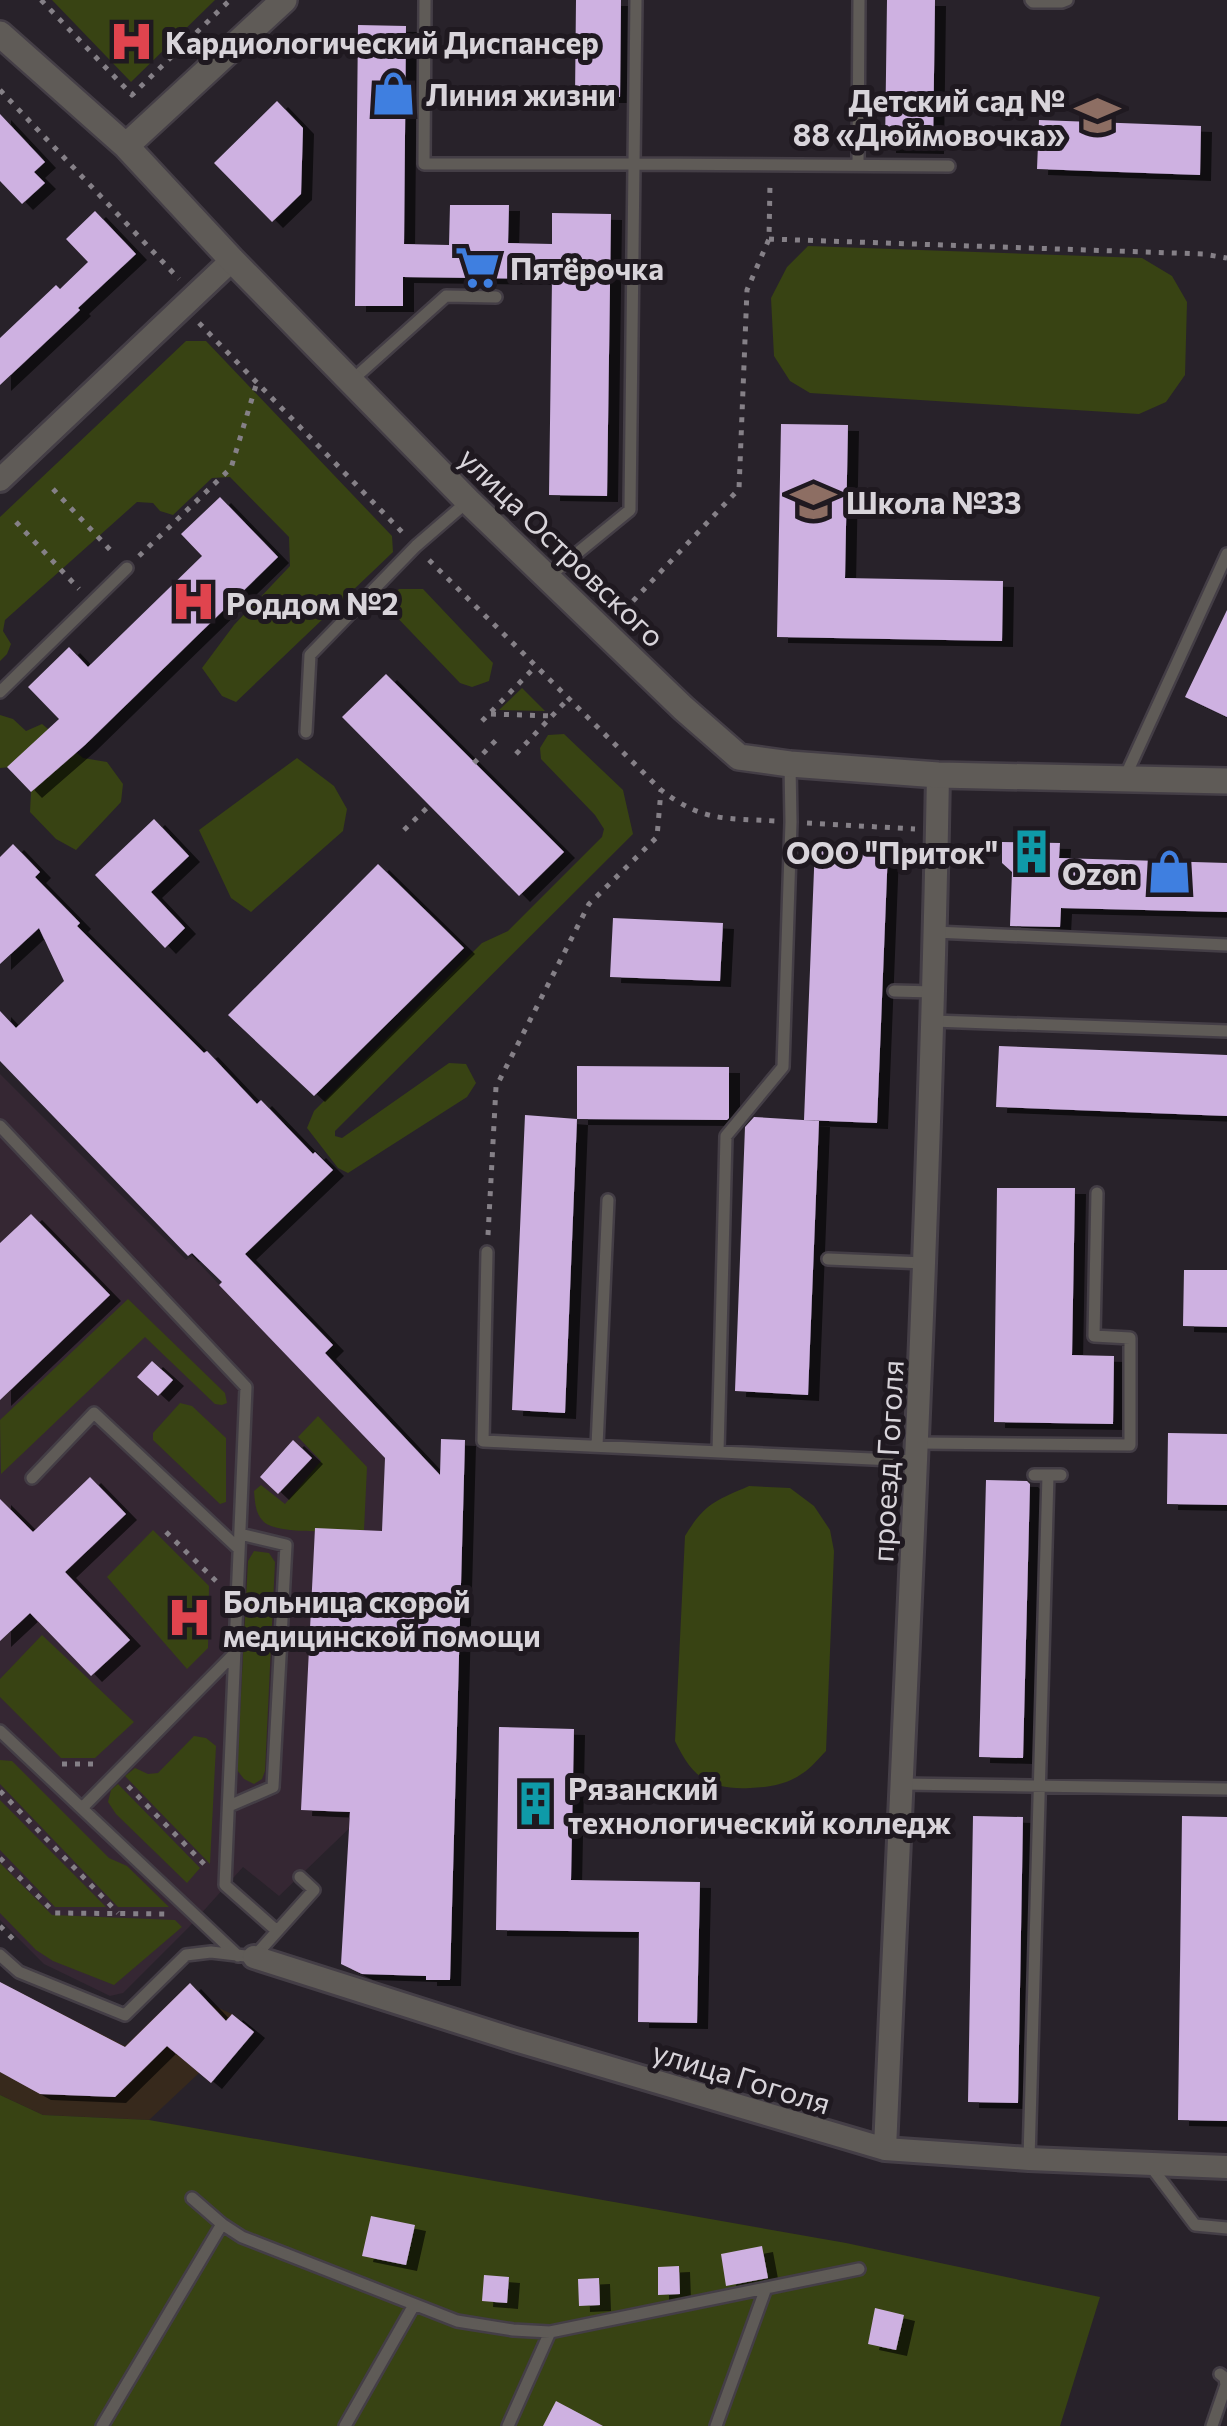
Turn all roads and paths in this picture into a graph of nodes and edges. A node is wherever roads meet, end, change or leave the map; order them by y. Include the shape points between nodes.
1 (41, 0) edge
2 (230, 0) edge
3 (284, 0) edge
4 (425, 0) edge
5 (636, 0) edge
6 (859, 0) edge
7 (1031, 0) edge
8 (1067, 0) edge
9 (4, 45) edge
10 (0, 90) edge
11 (126, 146) junction
12 (634, 164) junction
13 (770, 164) junction
14 (858, 165) junction
15 (949, 166) dead end
16 (769, 239) junction
17 (1227, 258) edge
18 (232, 260) junction
19 (195, 296) junction
20 (496, 297) dead end
21 (256, 382) dead end
22 (350, 382) junction
23 (0, 480) edge
24 (53, 489) dead end
25 (468, 501) junction
26 (16, 522) dead end
27 (1227, 554) edge
28 (127, 568) junction
29 (548, 577) junction
30 (633, 601) dead end
31 (92, 602) junction
32 (537, 666) dead end
33 (0, 692) edge
34 (570, 698) dead end
35 (489, 714) junction
36 (553, 716) junction
37 (482, 721) dead end
38 (306, 732) dead end
39 (499, 737) dead end
40 (516, 754) dead end
41 (474, 763) dead end
42 (790, 764) junction
43 (938, 775) junction
44 (1123, 780) junction
45 (1227, 781) edge
46 (661, 790) dead end
47 (429, 806) dead end
48 (404, 830) dead end
49 (936, 932) junction
50 (1227, 945) edge
51 (894, 991) dead end
52 (934, 992) junction
53 (933, 1021) junction
54 (1227, 1031) edge
55 (1, 1130) edge
56 (1097, 1193) dead end
57 (608, 1200) dead end
58 (487, 1252) joint
59 (828, 1259) dead end
60 (924, 1262) junction
61 (597, 1446) junction
62 (718, 1452) junction
63 (917, 1452) junction
64 (1048, 1475) dead end
65 (32, 1478) dead end
66 (166, 1532) dead end
67 (240, 1534) junction
68 (240, 1550) junction
69 (217, 1599) dead end
70 (235, 1653) junction
71 (0, 1731) edge
72 (901, 1784) junction
73 (1039, 1786) junction
74 (1227, 1789) edge
75 (0, 1792) edge
76 (228, 1806) junction
77 (82, 1808) junction
78 (0, 1858) edge
79 (300, 1877) dead end
80 (118, 1913) junction
81 (195, 1914) junction
82 (0, 1926) edge
83 (278, 1931) junction
84 (23, 1948) dead end
85 (0, 1955) edge
86 (246, 1957) junction
87 (885, 2150) junction
88 (1029, 2159) junction
89 (1149, 2164) junction
90 (1227, 2167) edge
91 (192, 2198) dead end
92 (222, 2224) junction
93 (1227, 2228) edge
94 (859, 2269) dead end
95 (766, 2288) junction
96 (414, 2304) junction
97 (550, 2332) junction
98 (1220, 2374) dead end
99 (102, 2426) edge
100 (346, 2426) edge
101 (508, 2426) edge
102 (716, 2426) edge
103 (1212, 2426) edge

1 - 2 path via 132,95
3 - 11 street
4 - 12 lane via 424,164
5 - 12 lane
6 - 14 lane
7 - 8 lane
9 - 11 street, улица Островского
10 - 19 path
11 - 18 street, улица Островского
12 - 13 lane
12 - 29 lane via 630,510
13 - 14 lane
13 - 16 path
14 - 15 lane
16 - 17 path
16 - 30 path via 747,290 740,489
18 - 19 street
18 - 22 street, улица Островского
19 - 23 street
20 - 22 lane via 446,296
21 - 28 path via 231,468
22 - 25 street, улица Островского
24 - 28 path
25 - 29 street, улица Островского
25 - 38 lane via 310,655
26 - 31 path
27 - 44 lane
28 - 31 lane
29 - 42 street, улица Островского via 740,757
31 - 33 lane
32 - 35 path
34 - 36 path
35 - 36 path
35 - 37 path
36 - 40 path
39 - 41 path
42 - 43 street, улица Островского
42 - 62 lane via 783,1067 726,1136
43 - 44 street, улица Островского
43 - 49 street, проезд Гоголя
44 - 45 street, улица Островского
46 - 58 path via 657,837 589,904 496,1088
47 - 48 path
49 - 50 lane
49 - 52 street, проезд Гоголя
51 - 52 lane
52 - 53 street, проезд Гоголя
53 - 54 lane
53 - 60 street, проезд Гоголя
55 - 67 lane via 246,1388
56 - 63 lane via 1094,1336 1130,1338 1130,1445
57 - 61 lane
58 - 61 lane via 483,1441
59 - 60 lane
60 - 63 street, проезд Гоголя
61 - 62 lane
62 - 63 lane
63 - 72 street, проезд Гоголя
64 - 73 lane
65 - 68 lane via 94,1414
66 - 69 path via 217,1582
67 - 68 lane
67 - 76 lane via 286,1545 272,1787
68 - 70 lane
70 - 76 lane
70 - 77 lane
71 - 77 lane
72 - 73 lane
72 - 87 street, проезд Гоголя
73 - 74 lane
73 - 88 lane
75 - 80 path
76 - 83 lane via 225,1886
77 - 81 lane
78 - 80 path via 55,1913
79 - 83 lane via 314,1890
80 - 81 path
81 - 86 lane
82 - 84 path
83 - 86 lane
85 - 86 lane via 20,1972 125,2015 186,1955
86 - 87 street, улица Гоголя
87 - 88 street, улица Гоголя
88 - 89 street, улица Гоголя
89 - 90 street, улица Гоголя
89 - 93 lane via 1195,2225
91 - 92 lane
92 - 96 lane
92 - 99 lane
94 - 95 lane
95 - 97 lane
95 - 102 lane
96 - 97 lane via 457,2321
96 - 100 lane
97 - 101 lane
98 - 103 lane via 1226,2385

